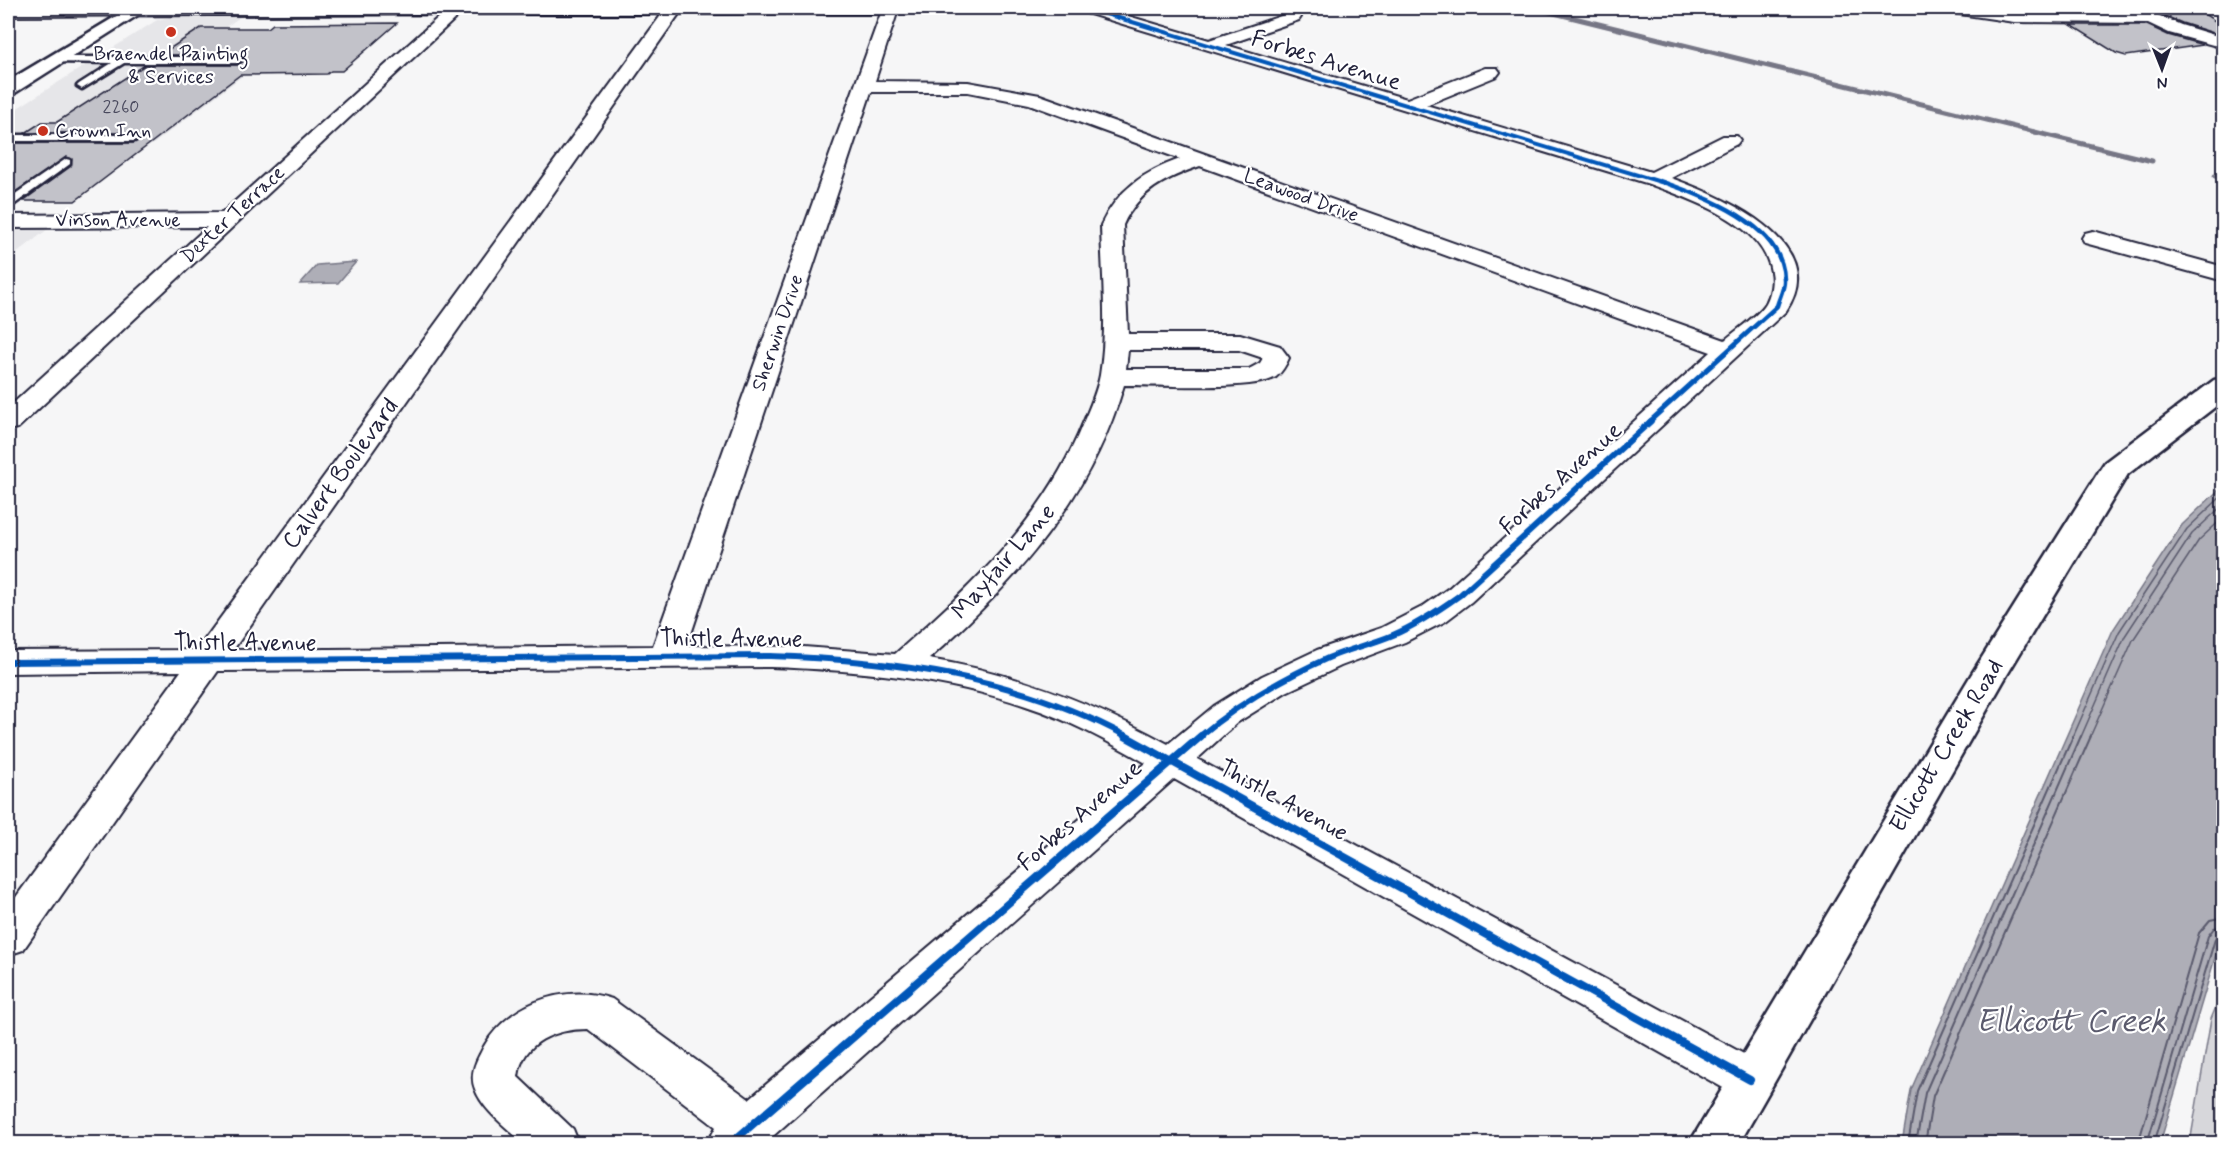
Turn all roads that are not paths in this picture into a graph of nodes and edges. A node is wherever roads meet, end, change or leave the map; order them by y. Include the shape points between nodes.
1 (457, 8) edge
2 (891, 8) edge
3 (936, 8) edge
4 (1086, 8) edge
5 (1953, 8) edge
6 (2128, 8) edge
7 (138, 9) edge
8 (674, 9) edge
9 (8, 11) edge
10 (1293, 17) dead end
11 (2147, 18) junction
12 (2223, 43) edge
13 (1209, 45) junction
14 (55, 60) junction
15 (122, 60) junction
16 (237, 60) dead end
17 (1491, 72) dead end
18 (15, 80) edge
19 (82, 86) dead end
20 (864, 86) junction
21 (8, 89) edge
22 (1409, 105) junction
23 (8, 138) edge
24 (134, 138) dead end
25 (1730, 140) dead end
26 (1200, 159) junction
27 (66, 162) dead end
28 (1653, 179) junction
29 (8, 204) edge
30 (228, 220) junction
31 (8, 221) edge
32 (2093, 238) dead end
33 (2223, 274) edge
34 (1114, 342) junction
35 (1729, 350) junction
36 (1113, 377) junction
37 (2223, 386) edge
38 (8, 422) edge
39 (666, 657) junction
40 (207, 661) junction
41 (8, 662) edge
42 (903, 665) junction
43 (1172, 760) junction
44 (8, 939) edge
45 (1750, 1080) junction
46 (740, 1135) edge
47 (556, 1143) edge
48 (1713, 1143) edge

1 - 7 street
1 - 8 street
1 - 30 street, Dexter Terrace
2 - 3 street
2 - 8 street
2 - 20 street, Sherwin Drive
4 - 13 street, Forbes Avenue
5 - 11 street via 2014,17
6 - 11 street
7 - 9 street
7 - 14 street
8 - 40 street, Calvert Boulevard
10 - 13 street
11 - 12 street
13 - 22 street, Forbes Avenue
14 - 15 lane
14 - 18 street
15 - 16 lane
15 - 19 lane
17 - 22 street
18 - 21 street
20 - 26 street, Leawood Drive via 950,86 1012,93
20 - 39 street, Sherwin Drive
22 - 28 street, Forbes Avenue
23 - 24 lane
25 - 28 street
26 - 34 street, Mayfair Lane via 1149,180 1127,195 1117,209 1112,225
26 - 35 street, Leawood Drive
27 - 29 lane
28 - 35 street, Forbes Avenue via 1701,196 1749,223 1777,250 1784,264 1785,292 1778,306
30 - 31 street, Vinson Avenue
30 - 38 street, Dexter Terrace
32 - 33 street
34 - 36 street, Mayfair Lane
34 - 36 street via 1240,342 1271,351 1276,358 1273,367 1250,377
35 - 43 street, Forbes Avenue via 1460,595 1393,635 1329,658 1274,684 1226,714
36 - 42 street, Mayfair Lane via 1081,460 1032,536 961,614
37 - 45 street, Ellicott Creek Road via 2116,468
39 - 40 street, Thistle Avenue
39 - 42 street, Thistle Avenue via 828,657
40 - 41 street, Thistle Avenue
40 - 44 street, Calvert Boulevard
42 - 43 street, Thistle Avenue via 1040,698 1107,726
43 - 45 street, Thistle Avenue
43 - 46 street, Forbes Avenue
45 - 48 street, Ellicott Creek Road
46 - 47 street, Forbes Avenue via 597,1011 567,1011 541,1019 516,1035 501,1056 494,1077 497,1088

